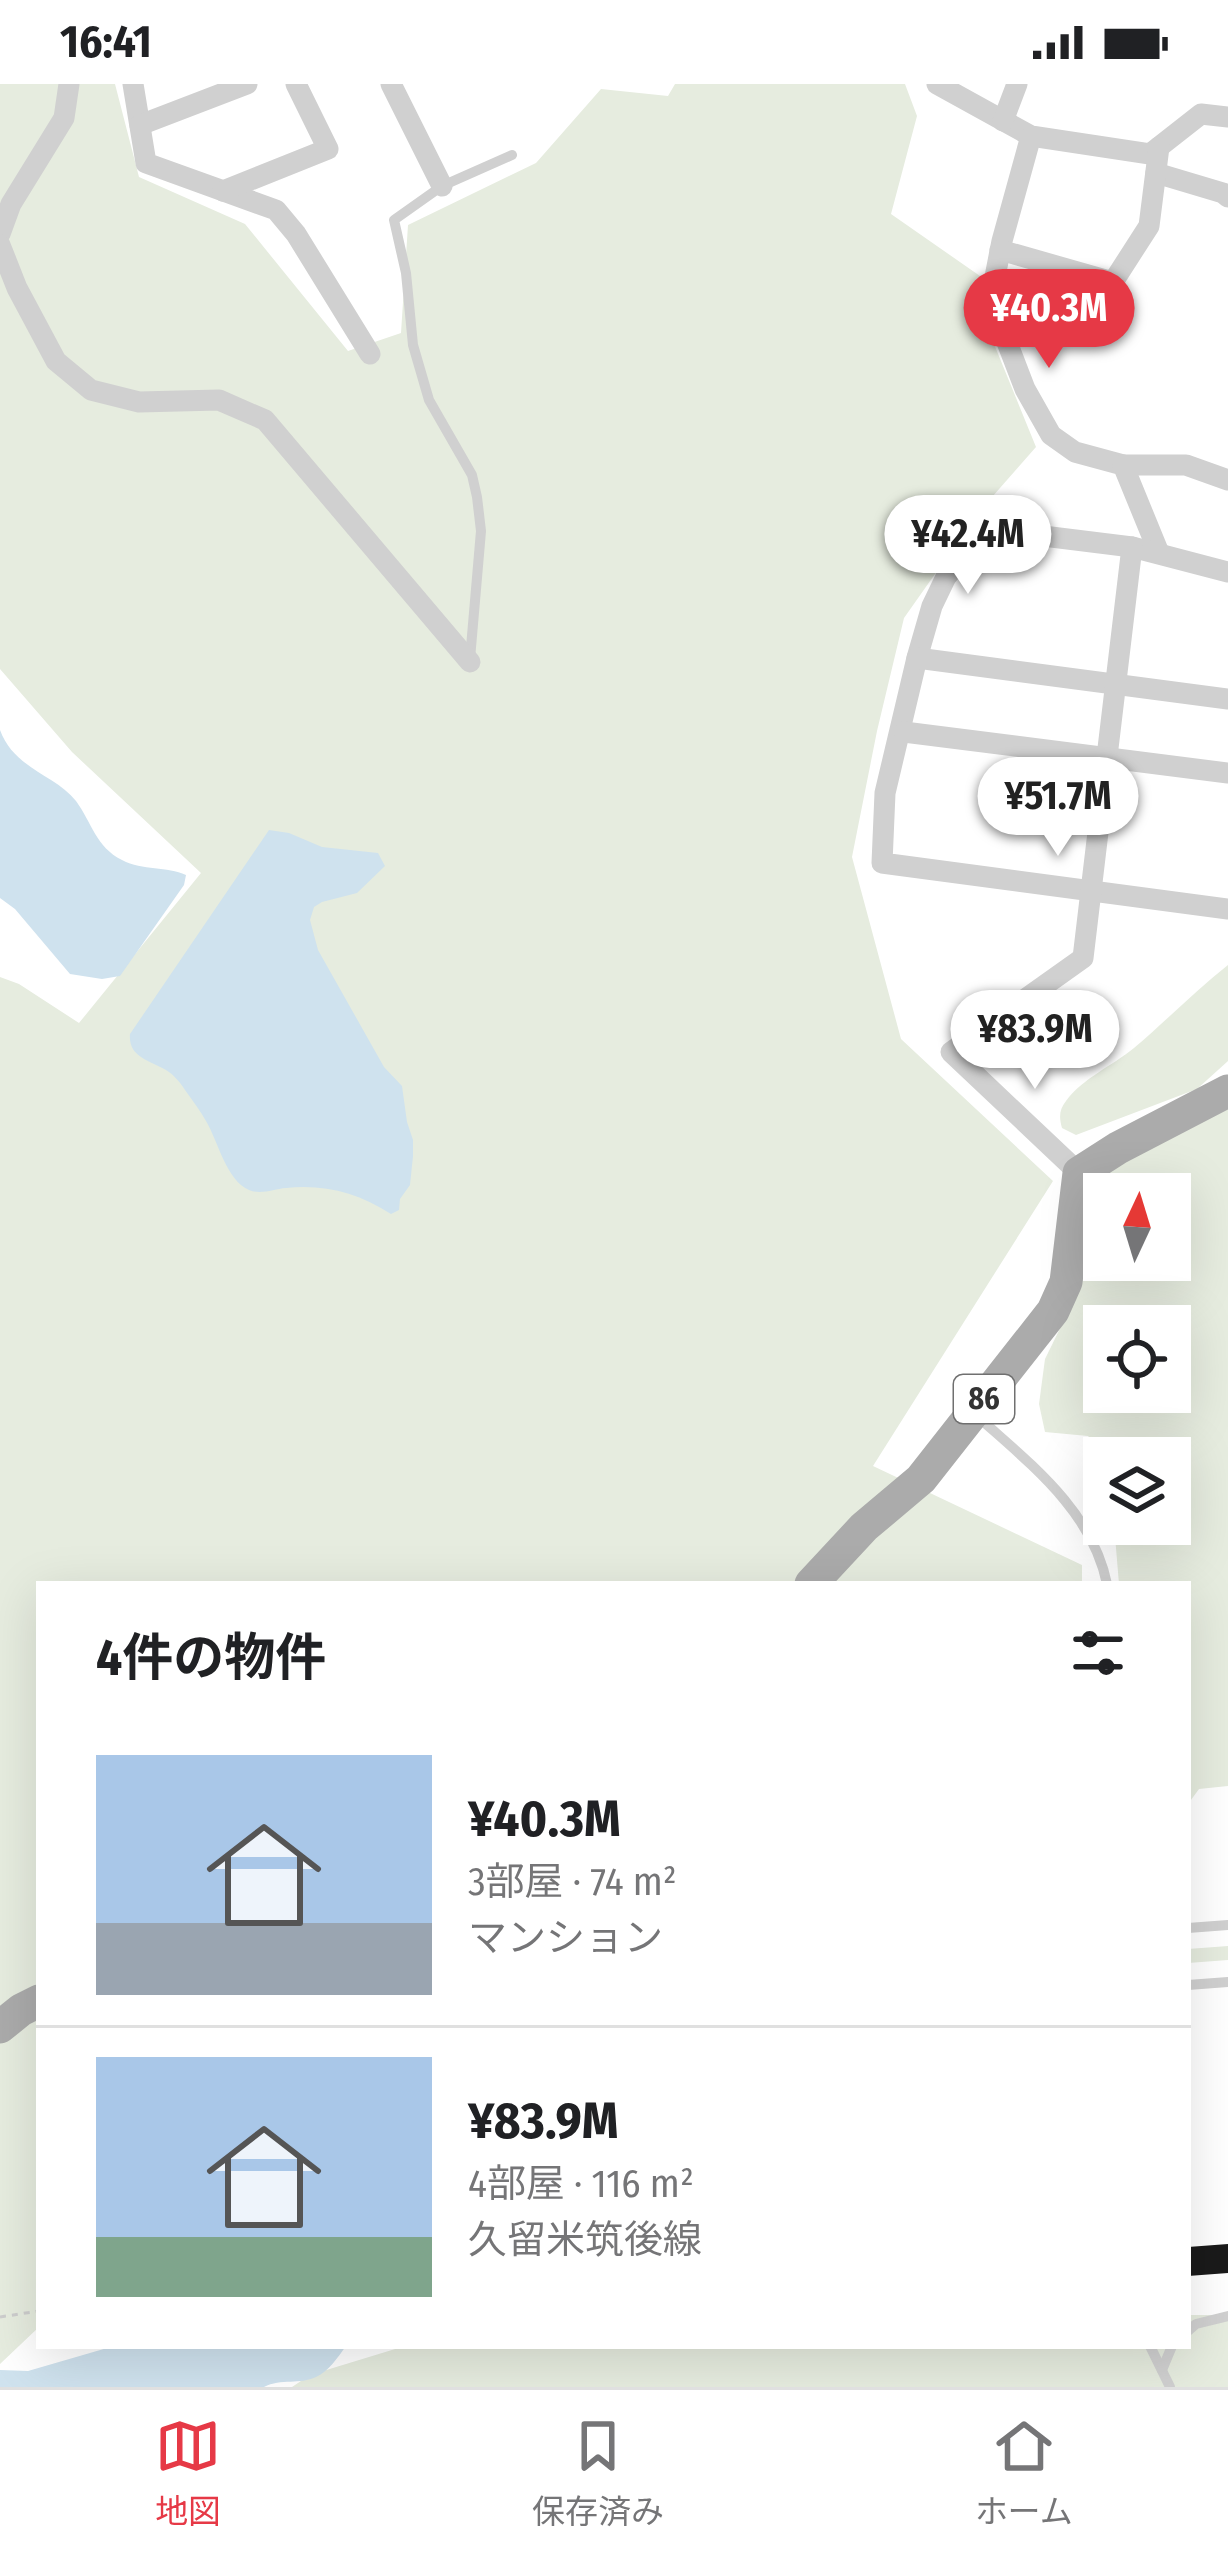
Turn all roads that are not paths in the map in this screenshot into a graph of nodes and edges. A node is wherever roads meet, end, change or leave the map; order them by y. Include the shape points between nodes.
1 (69, 84) edge
2 (133, 84) edge
3 (247, 84) edge
4 (296, 84) edge
5 (391, 84) edge
6 (938, 84) edge
7 (1017, 84) edge
8 (1228, 117) edge
9 (1004, 122) junction
10 (140, 125) junction
11 (1031, 136) junction
12 (1159, 147) junction
13 (512, 155) dead end
14 (1156, 173) junction
15 (442, 185) junction
16 (223, 191) junction
17 (1228, 197) edge
18 (0, 234) edge
19 (0, 245) edge
20 (1000, 250) junction
21 (370, 354) dead end
22 (1124, 465) junction
23 (1228, 480) edge
24 (1132, 547) junction
25 (1159, 554) junction
26 (1228, 572) edge
27 (917, 658) junction
28 (470, 662) joint
29 (1114, 684) junction
30 (1228, 698) edge
31 (904, 732) dead end
32 (1106, 758) junction
33 (1228, 773) edge
34 (1090, 892) junction
35 (1228, 909) edge
36 (1228, 1091) edge
37 (1078, 1173) junction
38 (973, 1413) junction
39 (814, 1581) edge
40 (1106, 1581) edge
41 (1228, 1925) edge
42 (1191, 1928) edge
43 (1228, 1982) edge
44 (1191, 1985) edge
45 (36, 2002) edge
46 (0, 2027) edge
47 (1228, 2316) edge
48 (1191, 2328) edge
49 (1152, 2349) edge
50 (1171, 2349) edge
51 (1162, 2370) junction
52 (1170, 2387) edge

1 - 18 street via 64,118
2 - 10 street
3 - 10 street
4 - 16 street via 328,149
5 - 15 street
6 - 9 street
7 - 9 street
8 - 12 street via 1201,114
9 - 11 street
10 - 16 street via 146,163
11 - 12 street via 1150,154
11 - 20 street
12 - 14 street
13 - 15 lane
14 - 17 street
14 - 20 street via 1149,226 1113,283
15 - 28 lane via 394,220 418,364 477,497
16 - 21 street via 276,210
19 - 28 street via 56,361 91,390 139,402 219,400 265,420
20 - 22 street via 994,282 1005,337 1051,435 1075,452
22 - 23 street via 1186,465
22 - 25 street
24 - 25 street
24 - 27 street via 987,530 946,577
24 - 29 street
25 - 26 street
27 - 29 street
27 - 34 street via 885,793 882,863
29 - 30 street
29 - 32 street
31 - 32 street
32 - 33 street
32 - 34 street
34 - 35 street
34 - 37 street via 1083,958 951,1052
36 - 37 main road
37 - 38 main road, 86 via 1066,1282 1053,1311
38 - 39 main road, 86 via 922,1479
38 - 40 lane via 1082,1521
41 - 42 lane
43 - 44 lane
45 - 46 main road
47 - 48 lane
49 - 51 lane
50 - 51 lane
51 - 52 lane

